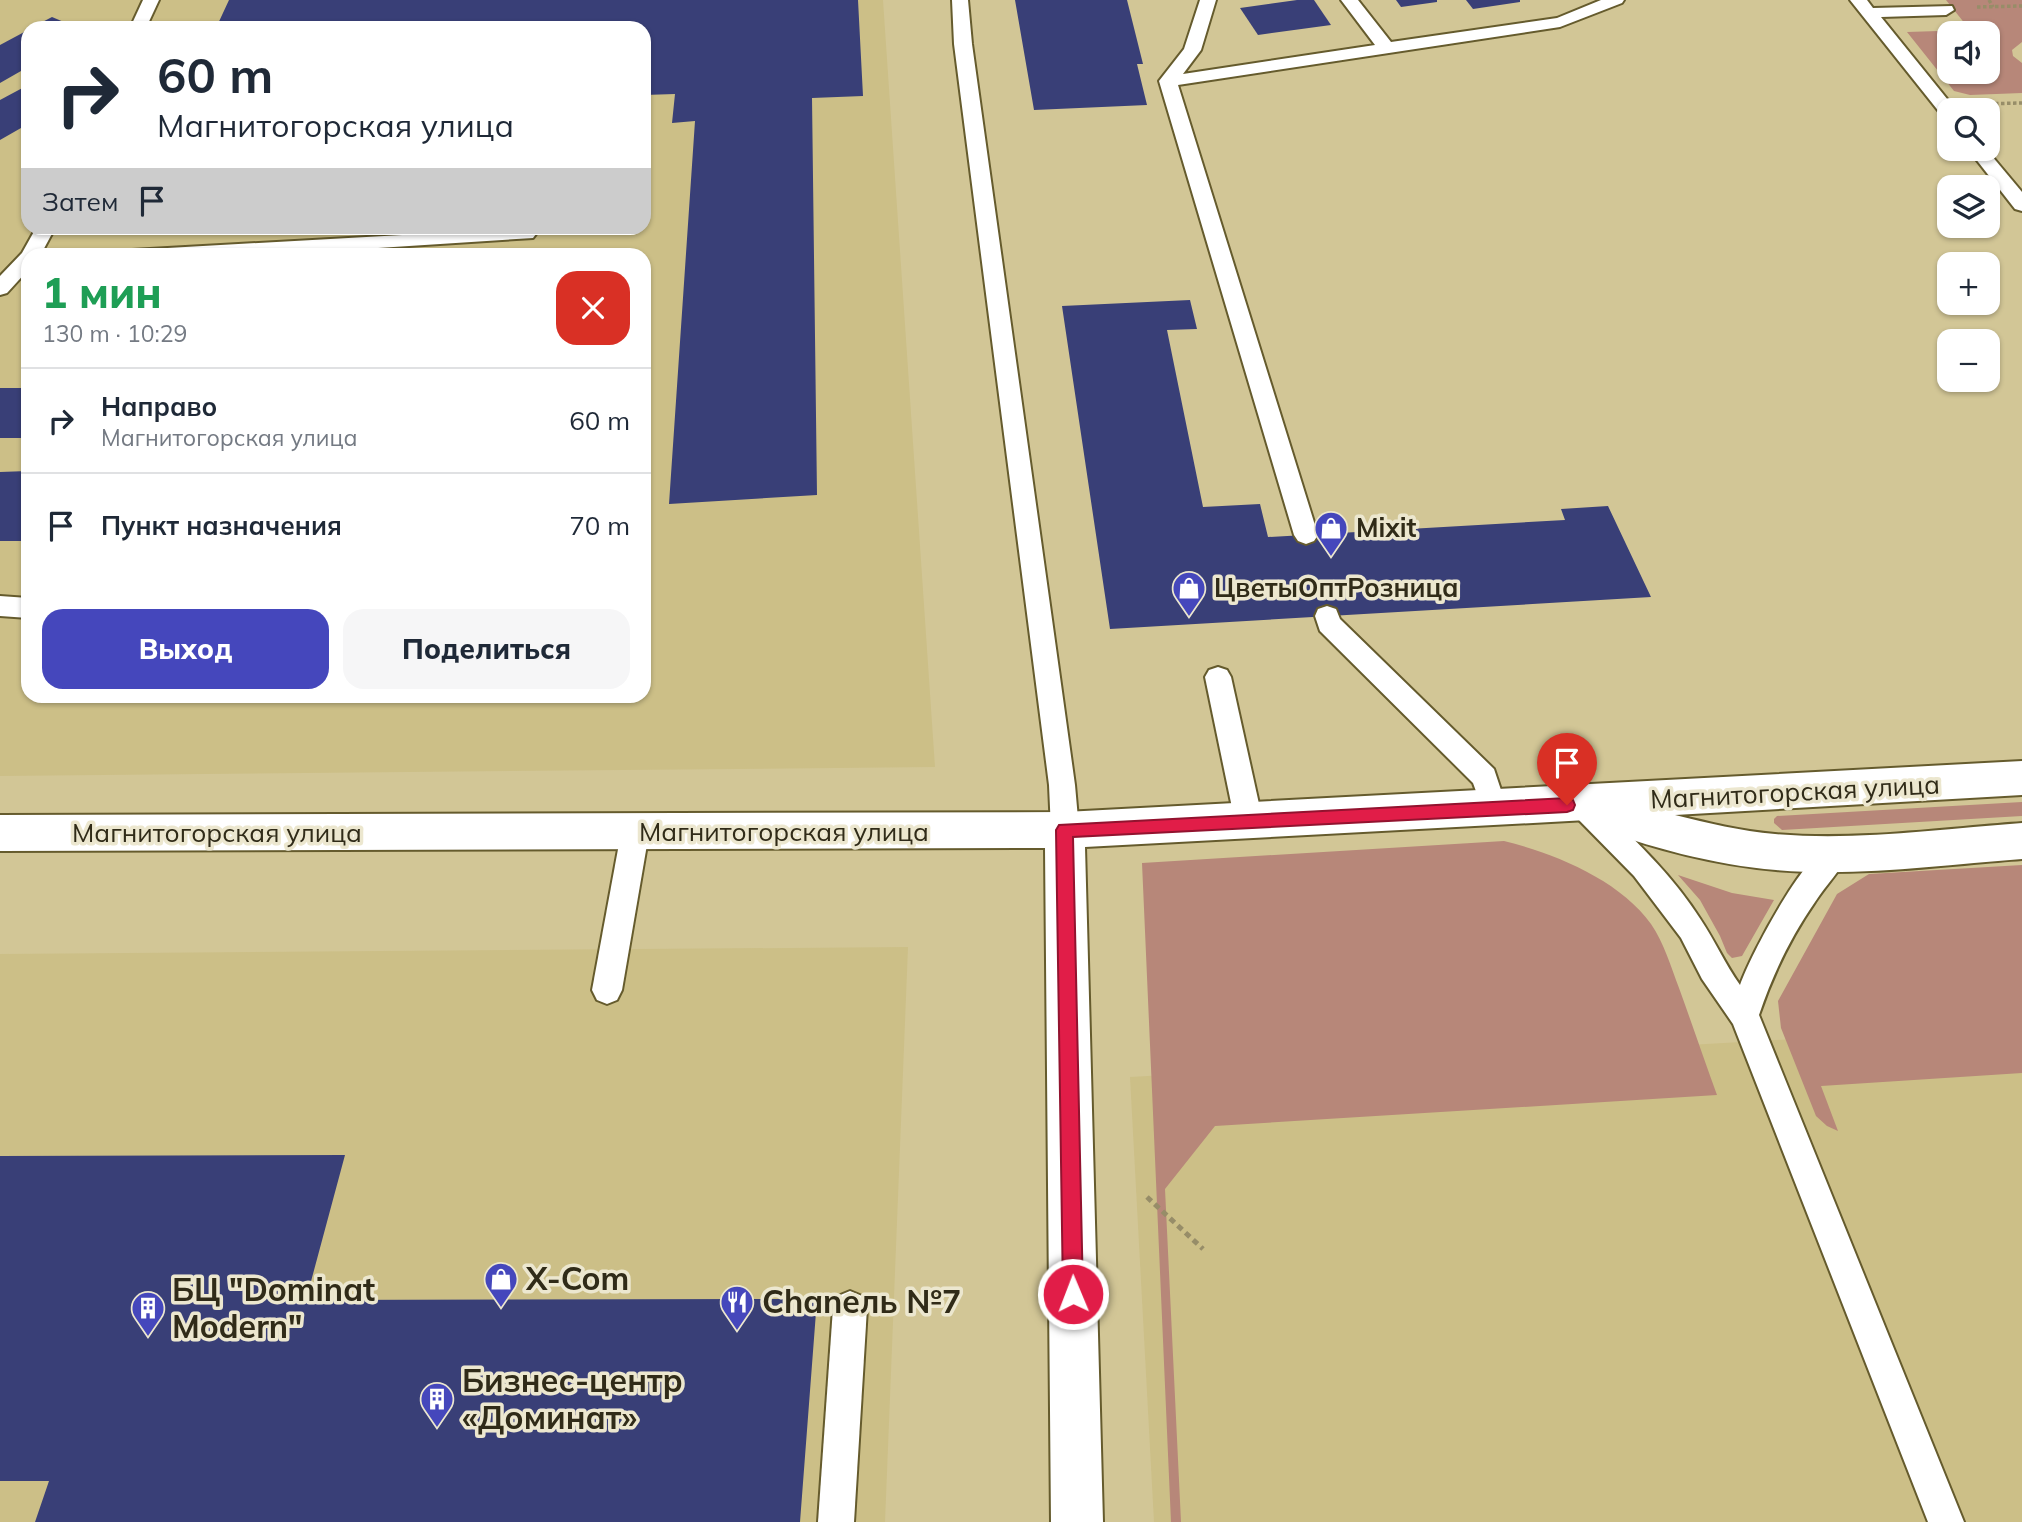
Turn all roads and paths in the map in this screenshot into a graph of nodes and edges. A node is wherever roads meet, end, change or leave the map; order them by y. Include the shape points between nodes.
1 (151, 0) edge
2 (960, 0) edge
3 (1208, 0) edge
4 (1349, 0) edge
5 (1616, 0) edge
6 (1989, 0) edge
7 (1863, 6) edge
8 (2022, 6) edge
9 (1993, 7) junction
10 (1946, 10) joint
11 (141, 21) edge
12 (1387, 48) junction
13 (1168, 81) junction
14 (1937, 99) edge
15 (2022, 103) edge
16 (2000, 105) edge
17 (1987, 161) edge
18 (2022, 205) edge
19 (508, 235) edge
20 (275, 248) edge
21 (21, 266) edge
22 (21, 287) edge
23 (0, 288) edge
24 (0, 294) edge
25 (1306, 535) dead end
26 (0, 606) edge
27 (21, 608) edge
28 (1327, 616) dead end
29 (1218, 677) dead end
30 (2022, 778) edge
31 (1576, 807) junction
32 (1494, 808) junction
33 (1249, 822) junction
34 (1065, 830) junction
35 (0, 833) edge
36 (635, 833) junction
37 (2022, 841) edge
38 (1836, 852) junction
39 (607, 990) dead end
40 (1744, 1015) junction
41 (1147, 1197) dead end
42 (1203, 1249) dead end
43 (850, 1308) dead end
44 (836, 1522) edge
45 (1077, 1522) edge
46 (1946, 1522) edge

1 - 11 lane
2 - 34 lane
3 - 13 lane via 1192,50
4 - 12 lane
5 - 12 lane via 1560,22
6 - 9 path
7 - 10 lane
7 - 14 lane
8 - 9 path
9 - 10 path
12 - 13 lane
13 - 25 lane
15 - 16 path
17 - 18 lane
19 - 20 lane
21 - 23 lane
22 - 24 lane
26 - 27 lane
28 - 32 lane via 1329,624 1485,777
29 - 33 lane
30 - 31 street, Магнитогорская улица
31 - 32 street, Магнитогорская улица
31 - 38 street, Магнитогорская улица via 1712,842 1775,852
31 - 40 lane via 1644,867 1692,929 1712,969
32 - 33 street, Магнитогорская улица
33 - 34 street, Магнитогорская улица
34 - 36 street, Магнитогорская улица
34 - 45 street
35 - 36 street, Магнитогорская улица
36 - 39 lane
37 - 38 street, Магнитогорская улица
38 - 40 lane via 1763,961
40 - 46 lane
41 - 42 path
43 - 44 lane

